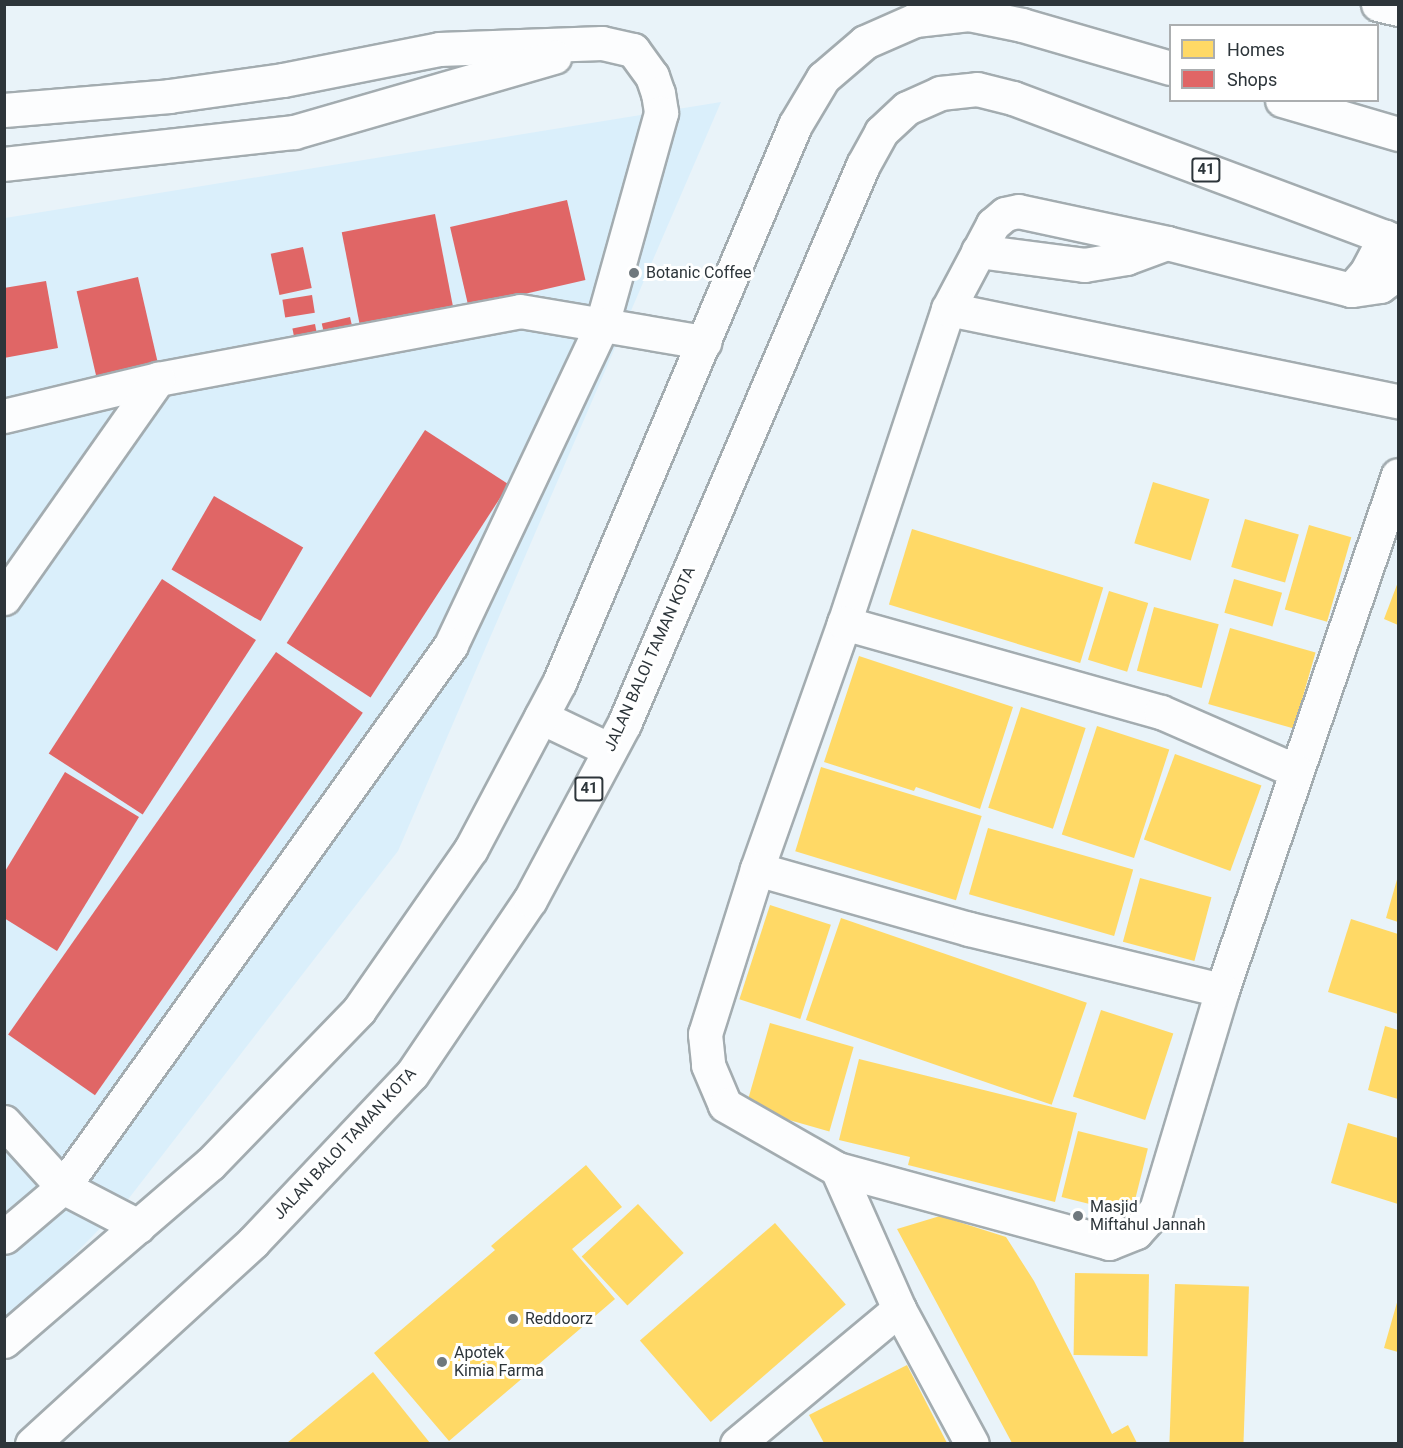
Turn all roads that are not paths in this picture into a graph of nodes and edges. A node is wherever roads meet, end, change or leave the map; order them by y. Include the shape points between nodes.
1 (1378, 4) edge
2 (1398, 9) edge
3 (914, 12) edge
4 (602, 43) junction
5 (1169, 68) edge
6 (1289, 102) edge
7 (4, 111) edge
8 (1398, 135) edge
9 (4, 164) edge
10 (1392, 240) edge
11 (1167, 243) junction
12 (978, 251) junction
13 (1398, 273) edge
14 (1351, 290) junction
15 (948, 309) junction
16 (602, 325) junction
17 (704, 342) junction
18 (158, 379) junction
19 (1398, 401) edge
20 (4, 416) edge
21 (1398, 475) edge
22 (4, 598) edge
23 (844, 623) junction
24 (541, 717) junction
25 (610, 750) junction
26 (1296, 771) junction
27 (757, 869) junction
28 (1222, 990) junction
29 (4, 1122) edge
30 (837, 1168) junction
31 (63, 1187) junction
32 (138, 1226) junction
33 (4, 1237) edge
34 (899, 1309) junction
35 (4, 1341) edge
36 (32, 1443) edge
37 (737, 1443) edge
38 (972, 1443) edge

1 - 2 main road
3 - 5 main road via 969,14 1022,25
3 - 17 main road via 865,42 823,78 795,125
4 - 7 main road via 439,49 271,82
4 - 9 main road via 294,132
4 - 16 main road via 633,50 652,76 661,113
6 - 8 main road
10 - 14 main road
10 - 25 main road, JALAN BALOI TAMAN KOTA / 41 via 1013,98 977,89 940,93 907,108 881,132 863,165
11 - 12 main road via 1126,258 1084,265
11 - 12 main road via 1018,211 1005,214 993,224
11 - 14 main road
12 - 15 main road
13 - 14 main road via 1380,286
15 - 19 main road
15 - 23 main road
16 - 17 main road
16 - 18 main road via 520,311
16 - 31 main road via 452,645
17 - 24 main road
18 - 20 main road
18 - 22 main road
21 - 26 main road
23 - 26 main road via 1161,712
23 - 27 main road
24 - 25 main road
24 - 32 main road via 471,849 359,1010 210,1164
25 - 36 main road, JALAN BALOI TAMAN KOTA / 41 via 530,900 412,1074 253,1242
26 - 28 main road
27 - 28 main road via 969,929
27 - 30 main road via 705,1034 708,1065 725,1105
28 - 30 main road via 1156,1210 1136,1232 1109,1243
29 - 31 main road
30 - 34 main road
31 - 32 main road
31 - 33 main road
32 - 35 main road
34 - 37 main road
34 - 38 main road

